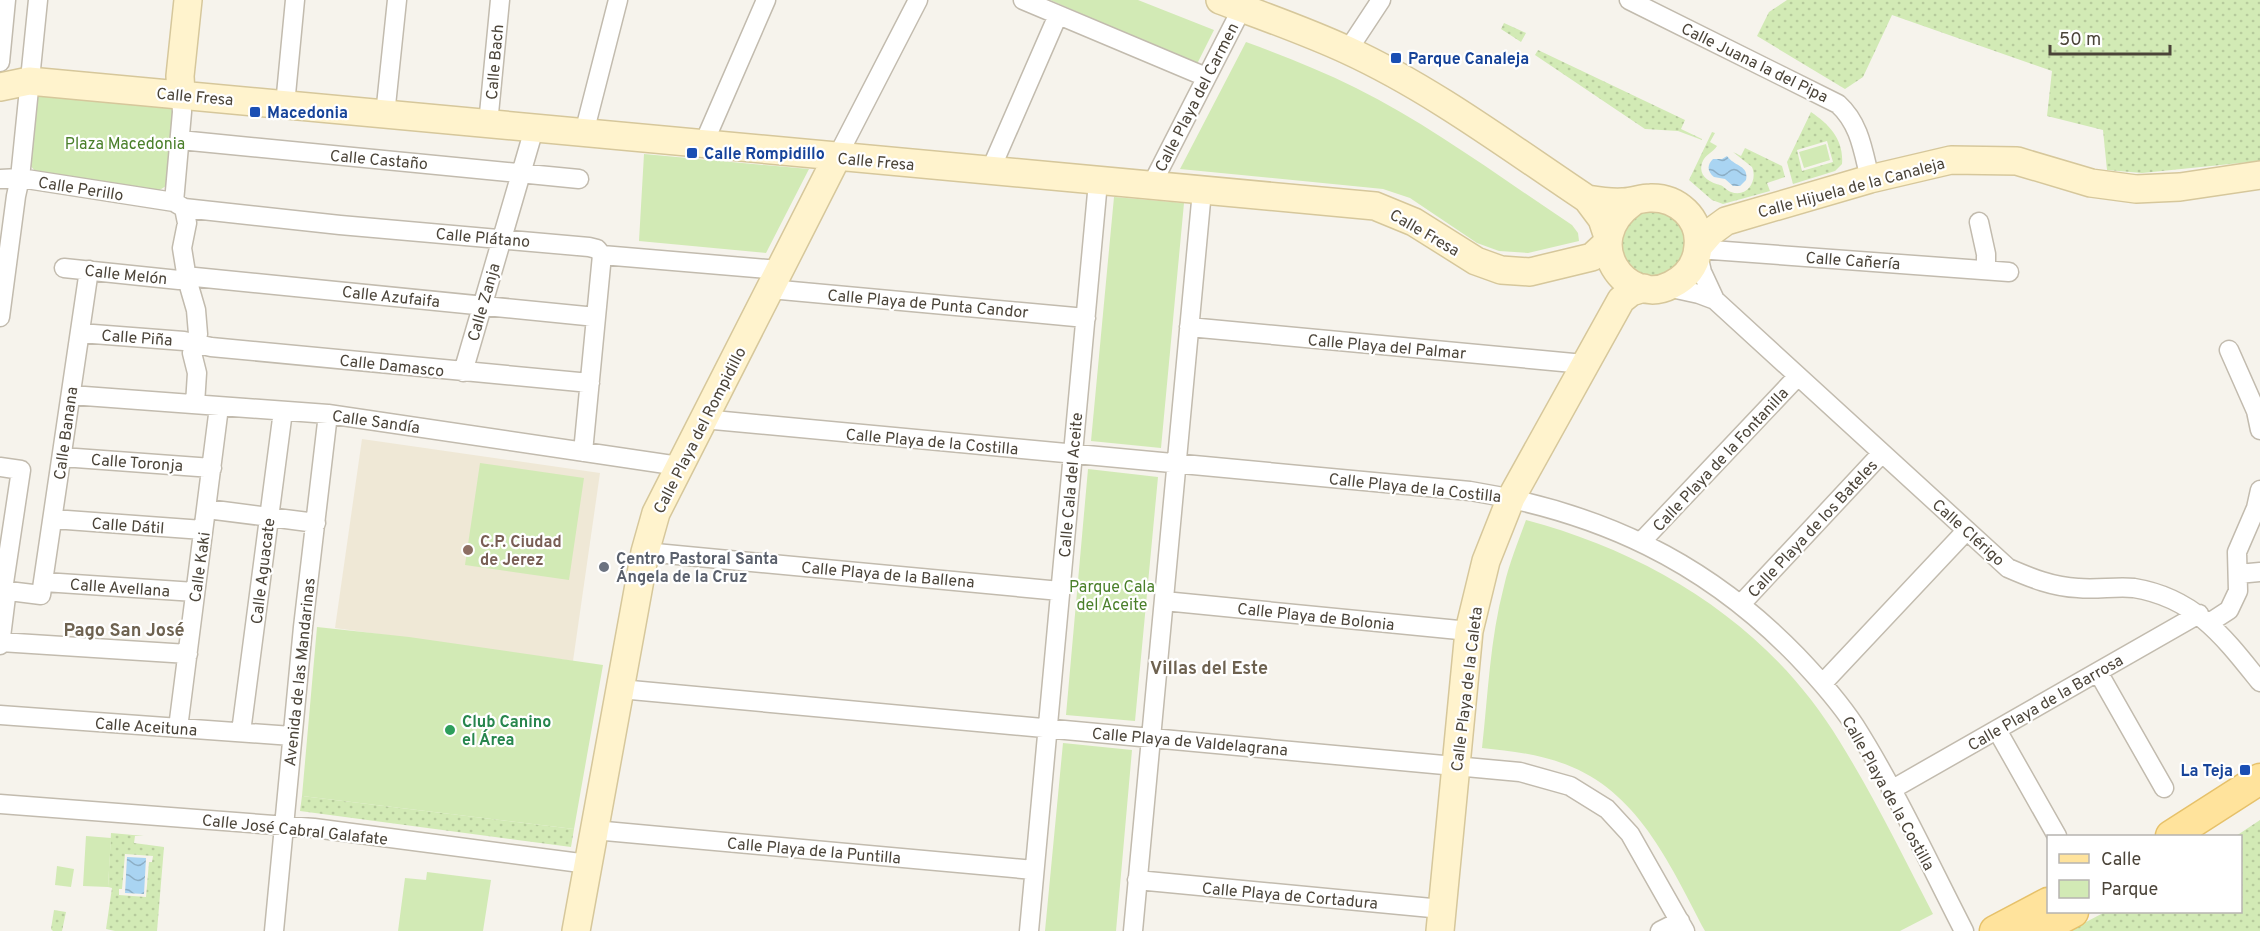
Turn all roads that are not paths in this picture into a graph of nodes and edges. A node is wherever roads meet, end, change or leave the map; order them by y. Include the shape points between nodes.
1 (6, 0) edge
2 (38, 0) edge
3 (188, 0) edge
4 (296, 0) edge
5 (397, 0) edge
6 (500, 0) edge
7 (618, 0) edge
8 (766, 0) edge
9 (918, 0) edge
10 (1023, 0) edge
11 (1381, 0) edge
12 (1629, 0) edge
13 (1231, 4) edge
14 (1058, 15) junction
15 (1348, 50) junction
16 (0, 62) edge
17 (1206, 77) junction
18 (29, 81) junction
19 (0, 87) edge
20 (181, 95) junction
21 (285, 105) junction
22 (385, 115) junction
23 (488, 124) junction
24 (534, 129) junction
25 (584, 133) junction
26 (180, 140) junction
27 (703, 145) junction
28 (837, 157) junction
29 (990, 171) junction
30 (522, 173) junction
31 (2260, 175) edge
32 (0, 178) edge
33 (20, 178) junction
34 (579, 178) dead end
35 (1870, 179) junction
36 (1098, 182) junction
37 (1151, 186) junction
38 (1202, 191) junction
39 (1587, 199) junction
40 (1633, 202) junction
41 (179, 205) junction
42 (1687, 213) junction
43 (1726, 221) junction
44 (1979, 222) dead end
45 (501, 239) junction
46 (1698, 250) junction
47 (602, 255) junction
48 (1608, 255) junction
49 (64, 268) dead end
50 (89, 270) junction
51 (1986, 270) junction
52 (2009, 272) dead end
53 (187, 279) junction
54 (775, 280) junction
55 (1656, 287) junction
56 (1621, 300) junction
57 (1715, 300) junction
58 (482, 305) junction
59 (0, 317) edge
60 (596, 317) junction
61 (1086, 318) junction
62 (1189, 327) junction
63 (80, 333) junction
64 (195, 343) junction
65 (2229, 350) dead end
66 (1584, 364) junction
67 (463, 372) junction
68 (1798, 376) junction
69 (590, 383) junction
70 (71, 395) junction
71 (195, 404) junction
72 (219, 406) junction
73 (283, 411) junction
74 (328, 414) junction
75 (704, 419) junction
76 (2259, 419) edge
77 (583, 452) junction
78 (1882, 453) junction
79 (1073, 454) junction
80 (62, 457) junction
81 (1176, 464) junction
82 (679, 466) junction
83 (0, 467) edge
84 (212, 468) junction
85 (2260, 490) edge
86 (1511, 498) junction
87 (207, 509) junction
88 (269, 516) junction
89 (53, 519) junction
90 (316, 523) junction
91 (203, 530) junction
92 (1966, 531) junction
93 (1641, 542) junction
94 (645, 552) junction
95 (2260, 572) edge
96 (2238, 574) junction
97 (42, 588) junction
98 (2, 590) edge
99 (1060, 591) junction
100 (195, 592) junction
101 (1164, 601) junction
102 (1741, 604) junction
103 (2204, 619) junction
104 (1469, 631) junction
105 (0, 644) edge
106 (188, 654) junction
107 (2098, 672) junction
108 (2260, 682) edge
109 (1823, 683) junction
110 (620, 688) junction
111 (0, 715) edge
112 (1048, 727) junction
113 (178, 728) junction
114 (1997, 730) junction
115 (241, 732) junction
116 (292, 736) junction
117 (1151, 737) junction
118 (1456, 766) junction
119 (2260, 779) edge
120 (2164, 788) dead end
121 (1892, 790) junction
122 (2260, 803) edge
123 (0, 804) edge
124 (284, 825) junction
125 (594, 830) junction
126 (2056, 835) edge
127 (2174, 835) edge
128 (2212, 835) edge
129 (588, 864) junction
130 (1034, 870) junction
131 (1137, 880) junction
132 (2047, 904) edge
133 (2071, 913) edge
134 (1441, 920) edge
135 (1682, 926) edge
136 (274, 931) edge
137 (576, 931) edge
138 (1029, 931) edge
139 (1133, 931) edge
140 (1660, 931) edge
141 (1964, 931) edge
142 (1995, 931) edge
143 (2037, 931) edge

1 - 16 street
2 - 18 street
3 - 20 street
4 - 21 street
5 - 22 street
6 - 23 street, Calle Bach
7 - 25 street
8 - 27 street
9 - 28 street, Calle Playa del Rompidillo
10 - 14 street
11 - 15 street
12 - 35 street, Calle Juana la del Pipa via 1838,104 1854,124
13 - 15 street, Calle Hijuela de la Canaleja
13 - 17 street, Calle Playa del Carmen
14 - 17 street
14 - 29 street
15 - 39 street, Calle Hijuela de la Canaleja via 1438,100
17 - 37 street, Calle Playa del Carmen
18 - 19 street, Calle Fresa
18 - 20 street, Calle Fresa
18 - 33 street
20 - 21 street, Calle Fresa
20 - 26 street
21 - 22 street, Calle Fresa
22 - 23 street, Calle Fresa
23 - 24 street, Calle Fresa
24 - 25 street, Calle Fresa
24 - 30 street, Calle Zanja
25 - 27 street, Calle Fresa
26 - 30 street, Calle Castaño
26 - 41 street
27 - 28 street, Calle Fresa
28 - 29 street, Calle Fresa
28 - 54 street, Calle Playa del Rompidillo
29 - 36 street, Calle Fresa
30 - 34 street, Calle Castaño
30 - 45 street, Calle Zanja
31 - 35 street, Calle Hijuela de la Canaleja via 2136,189 2091,183 2017,161 1951,160
32 - 33 street
33 - 41 street, Calle Perillo
33 - 59 street, Calle Perillo
35 - 43 street, Calle Hijuela de la Canaleja
36 - 37 street, Calle Fresa
36 - 61 street, Calle Cala del Aceite
37 - 38 street, Calle Fresa
38 - 48 street, Calle Fresa via 1375,206 1413,222 1476,261 1502,270 1530,272
38 - 62 street
39 - 40 street, Calle Hijuela de la Canaleja
39 - 48 street, Calle Hijuela de la Canaleja via 1602,219
40 - 42 street, Calle Hijuela de la Canaleja via 1662,198
40 - 48 street via 1612,223
41 - 45 street, Calle Plátano
41 - 53 street via 187,223 182,248
42 - 43 street, Calle Hijuela de la Canaleja
42 - 46 street via 1695,225
43 - 46 street, Calle Hijuela de la Canaleja via 1711,232
44 - 51 street
45 - 47 street, Calle Plátano via 589,247
45 - 58 street, Calle Zanja
46 - 51 street, Calle Cañería
46 - 55 street, Calle Hijuela de la Canaleja via 1692,268 1681,280
46 - 57 street, Calle Clérigo via 1702,272
47 - 54 street, Calle Plátano
47 - 60 street
48 - 55 street via 1628,281
48 - 56 street via 1622,287
49 - 50 street, Calle Melón
50 - 53 street, Calle Melón
50 - 63 street, Calle Banana
51 - 52 street, Calle Cañería
53 - 58 street, Calle Azufaifa
53 - 64 street via 196,310
54 - 61 street, Calle Playa de Punta Candor
54 - 75 street, Calle Playa del Rompidillo
55 - 56 street via 1630,292
55 - 57 street, Calle Clérigo
56 - 66 street, Calle Playa de la Caleta
57 - 68 street, Calle Clérigo
58 - 60 street, Calle Azufaifa
58 - 67 street, Calle Zanja
60 - 69 street
61 - 79 street, Calle Cala del Aceite
62 - 66 street, Calle Playa del Palmar
62 - 81 street
63 - 64 street, Calle Piña
63 - 70 street, Calle Banana
64 - 67 street, Calle Damasco
64 - 71 street
65 - 76 street
66 - 86 street, Calle Playa de la Caleta
67 - 69 street, Calle Damasco
68 - 78 street, Calle Clérigo
68 - 93 street, Calle Playa de la Fontanilla
69 - 77 street
70 - 71 street, Calle Sandía
70 - 80 street, Calle Banana
71 - 72 street, Calle Sandía
72 - 73 street, Calle Sandía
72 - 84 street, Calle Kaki
73 - 74 street, Calle Sandía
73 - 88 street, Calle Aguacate
74 - 77 street, Calle Sandía
74 - 90 street, Avenida de las Mandarinas
75 - 79 street, Calle Playa de la Costilla
75 - 82 street, Calle Playa del Rompidillo
77 - 82 street, Calle Sandía
78 - 92 street, Calle Clérigo
78 - 102 street, Calle Playa de los Bateles
79 - 81 street, Calle Playa de la Costilla
79 - 99 street, Calle Cala del Aceite
80 - 84 street, Calle Toronja
80 - 89 street, Calle Banana
81 - 86 street, Calle Playa de la Costilla
81 - 101 street
82 - 94 street, Calle Playa del Rompidillo via 656,513
83 - 98 street via 21,470
84 - 87 street, Calle Kaki
85 - 96 street, Calle Playa de la Barrosa via 2237,552
86 - 93 street, Calle Playa de la Costilla via 1590,520
86 - 104 street, Calle Playa de la Caleta via 1486,561
87 - 88 street
87 - 91 street, Calle Kaki
88 - 90 street
88 - 115 street, Calle Aguacate
89 - 91 street, Calle Dátil
89 - 97 street, Calle Banana
90 - 116 street, Avenida de las Mandarinas
91 - 100 street, Calle Kaki
92 - 103 street, Calle Clérigo via 2008,568 2046,584 2132,588 2168,596
92 - 109 street
93 - 102 street, Calle Playa de la Costilla via 1696,572
94 - 99 street, Calle Playa de la Ballena
94 - 110 street, Calle Playa del Rompidillo
95 - 96 street
96 - 103 street, Calle Playa de la Barrosa via 2238,591 2229,610
97 - 98 street, Calle Avellana
97 - 100 street, Calle Avellana
98 - 105 street
99 - 112 street, Calle Cala del Aceite
100 - 106 street, Calle Kaki
101 - 104 street, Calle Playa de Bolonia
101 - 117 street
102 - 109 street, Calle Playa de la Costilla
103 - 107 street, Calle Playa de la Barrosa
103 - 108 street, Calle Clérigo
104 - 118 street, Calle Playa de la Caleta
105 - 106 street
106 - 113 street, Calle Kaki
107 - 114 street, Calle Playa de la Barrosa
107 - 120 street
109 - 121 street, Calle Playa de la Costilla via 1854,725
110 - 112 street, Calle Playa de Valdelagrana
110 - 125 street, Calle Playa del Rompidillo
111 - 113 street, Calle Aceituna
112 - 117 street, Calle Playa de Valdelagrana
112 - 130 street, Calle Cala del Aceite
113 - 115 street, Calle Aceituna
114 - 121 street, Calle Playa de la Barrosa
114 - 126 street
115 - 116 street, Calle Aceituna
116 - 124 street, Avenida de las Mandarinas
117 - 118 street, Calle Playa de Valdelagrana
117 - 131 street
118 - 134 street, Calle Playa de la Caleta
118 - 135 street, Calle Playa de Valdelagrana via 1520,772 1570,786 1607,809 1630,834
119 - 127 main road
121 - 141 street, Calle Playa de la Costilla
122 - 128 main road
123 - 124 street, Calle José Cabral Galafate
124 - 129 street, Calle José Cabral Galafate
124 - 136 street, Avenida de las Mandarinas
125 - 129 street, Calle Playa del Rompidillo
125 - 130 street, Calle Playa de la Puntilla
129 - 137 street, Calle Playa del Rompidillo
130 - 138 street, Calle Cala del Aceite
131 - 134 street, Calle Playa de Cortadura
131 - 139 street
132 - 142 main road
133 - 143 main road
135 - 140 street

